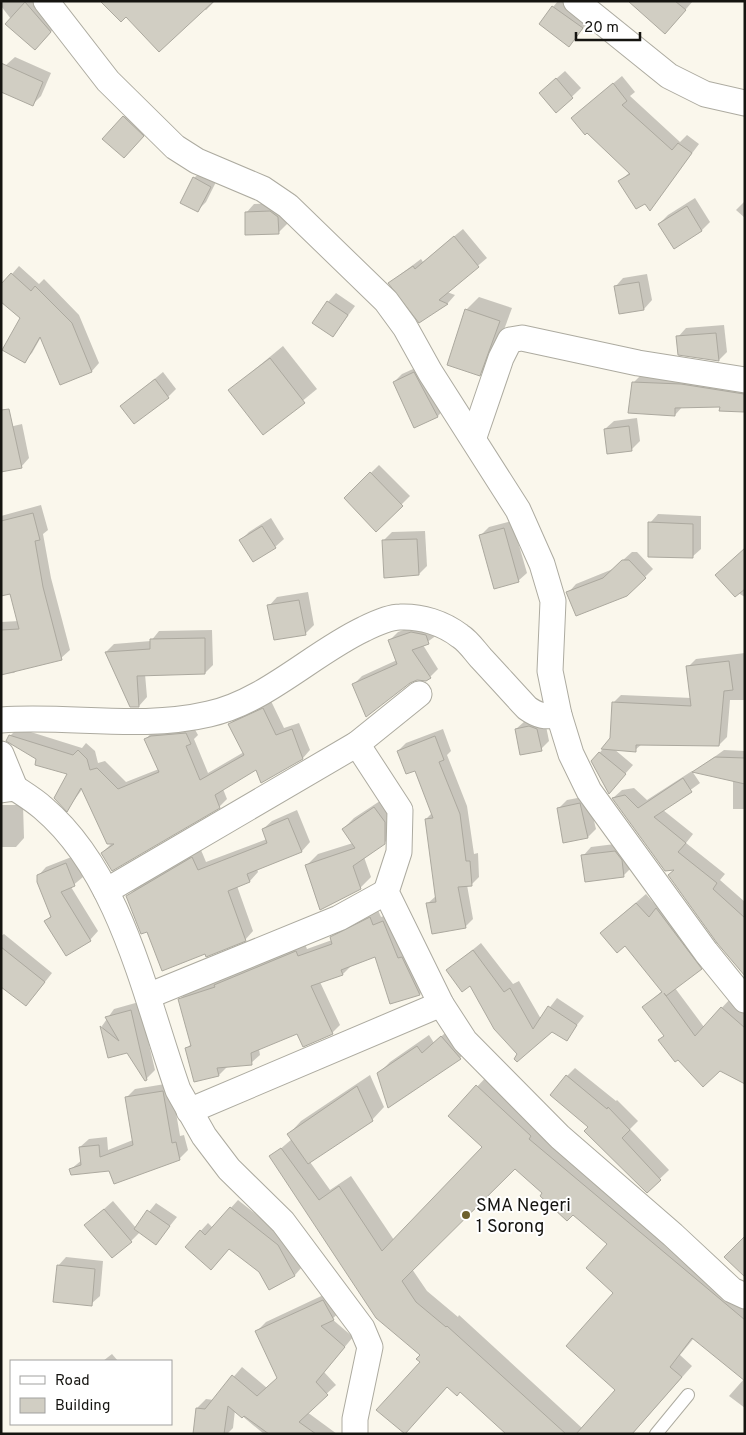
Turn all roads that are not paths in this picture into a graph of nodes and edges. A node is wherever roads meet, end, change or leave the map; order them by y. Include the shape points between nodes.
1 (46, 1) edge
2 (576, 1) edge
3 (745, 103) edge
4 (745, 380) edge
5 (474, 437) junction
6 (419, 694) dead end
7 (559, 715) junction
8 (1, 720) edge
9 (358, 744) junction
10 (1, 754) edge
11 (8, 789) edge
12 (106, 891) junction
13 (386, 892) junction
14 (148, 996) junction
15 (745, 1000) edge
16 (441, 1004) junction
17 (189, 1111) junction
18 (745, 1296) edge
19 (688, 1394) dead end
20 (355, 1434) edge
21 (656, 1434) edge

1 - 5 street via 108,81 175,147 197,161 263,189 288,206 354,268 386,301 405,327 430,372
2 - 3 street via 669,76 705,94
4 - 5 street via 638,363 522,338 510,340
5 - 7 street via 518,510 542,564 553,601 550,671
6 - 9 street
7 - 8 street via 536,715 527,708 461,636 430,620 399,616 345,638 245,700 209,714 152,720
7 - 15 street via 571,754 589,791 682,921
9 - 12 street
9 - 13 street via 400,810 399,852
10 - 11 street
11 - 12 street via 43,808 68,834
12 - 14 street via 125,930
13 - 14 street via 339,918
13 - 16 street
14 - 17 street via 178,1090
16 - 17 street
16 - 18 street via 465,1041 560,1137 732,1290
17 - 20 street via 229,1169 283,1222 362,1328 370,1347 355,1419
19 - 21 lane

